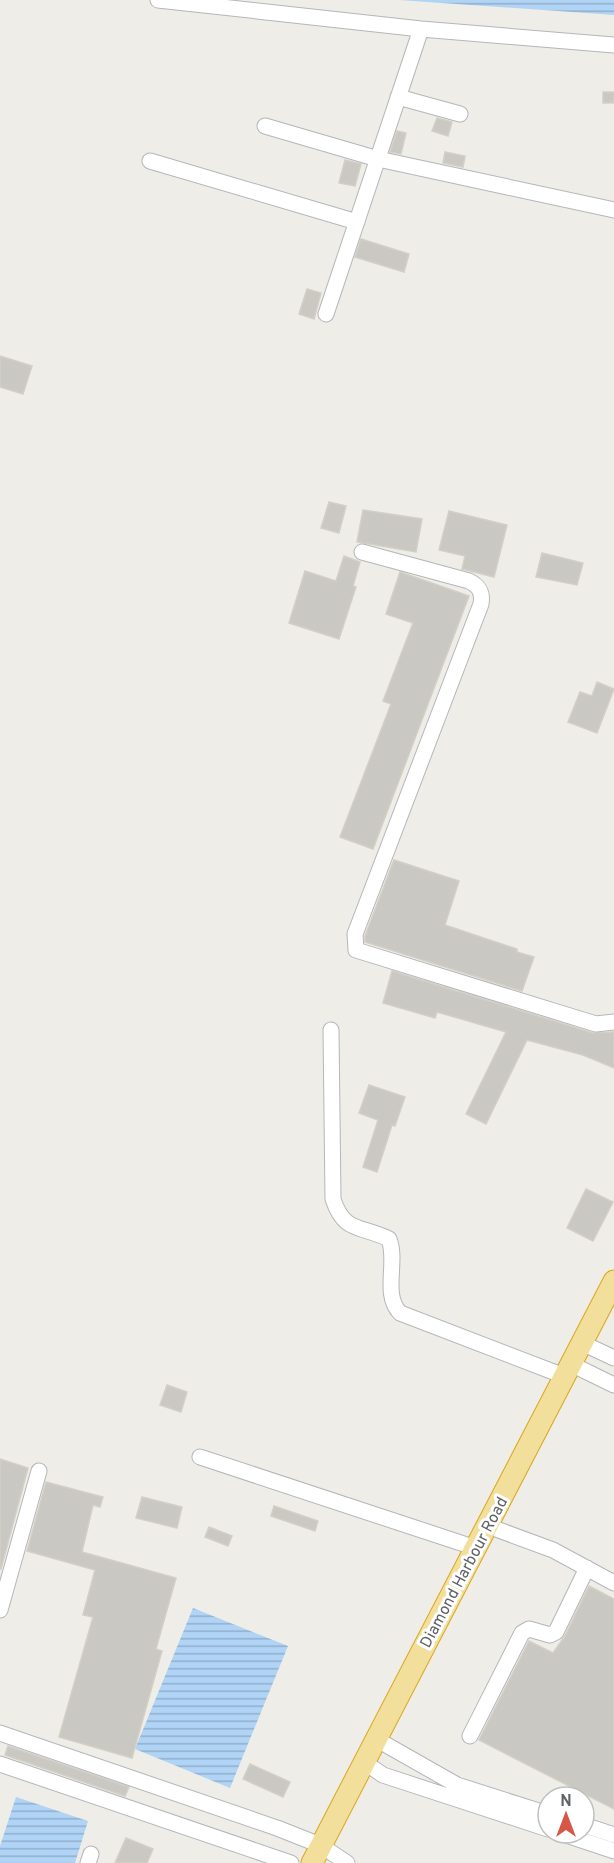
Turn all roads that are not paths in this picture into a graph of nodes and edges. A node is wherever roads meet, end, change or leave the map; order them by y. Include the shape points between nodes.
1 (158, 0) edge
2 (421, 29) junction
3 (614, 45) edge
4 (398, 97) junction
5 (460, 114) dead end
6 (266, 126) dead end
7 (378, 159) junction
8 (150, 161) dead end
9 (614, 210) edge
10 (357, 222) junction
11 (326, 314) dead end
12 (362, 552) dead end
13 (614, 1022) edge
14 (331, 1030) dead end
15 (614, 1281) edge
16 (614, 1358) edge
17 (573, 1359) junction
18 (614, 1374) edge
19 (614, 1385) edge
20 (200, 1457) dead end
21 (39, 1471) dead end
22 (488, 1526) junction
23 (476, 1548) junction
24 (587, 1568) junction
25 (614, 1583) edge
26 (0, 1610) edge
27 (0, 1733) edge
28 (470, 1736) dead end
29 (376, 1739) junction
30 (364, 1762) junction
31 (0, 1764) edge
32 (536, 1810) edge
33 (536, 1825) edge
34 (596, 1829) edge
35 (614, 1835) edge
36 (596, 1845) edge
37 (614, 1851) edge
38 (316, 1854) edge
39 (291, 1863) edge
40 (347, 1863) edge

1 - 2 street
2 - 3 street
2 - 4 street
4 - 5 street
4 - 7 street
6 - 7 street
7 - 9 street
7 - 10 street
8 - 10 street
10 - 11 street
12 - 13 street via 469,581 482,594 355,934 356,950 596,1024
14 - 17 street via 333,1199 339,1217 350,1226 389,1239 393,1251 393,1305 400,1313
15 - 17 highway, Diamond Harbour Road
16 - 17 street
17 - 18 street
17 - 19 street
17 - 22 highway, Diamond Harbour Road
20 - 23 street
21 - 26 street
22 - 23 highway, Diamond Harbour Road
22 - 24 street via 553,1550
23 - 29 highway, Diamond Harbour Road
24 - 25 street
24 - 28 street via 556,1632 550,1635 529,1629 522,1633
27 - 38 street via 277,1828
29 - 30 highway, Diamond Harbour Road
29 - 32 street via 457,1785
30 - 33 street via 383,1775
30 - 38 highway, Diamond Harbour Road
31 - 39 street
34 - 35 street
36 - 37 street
38 - 40 street

